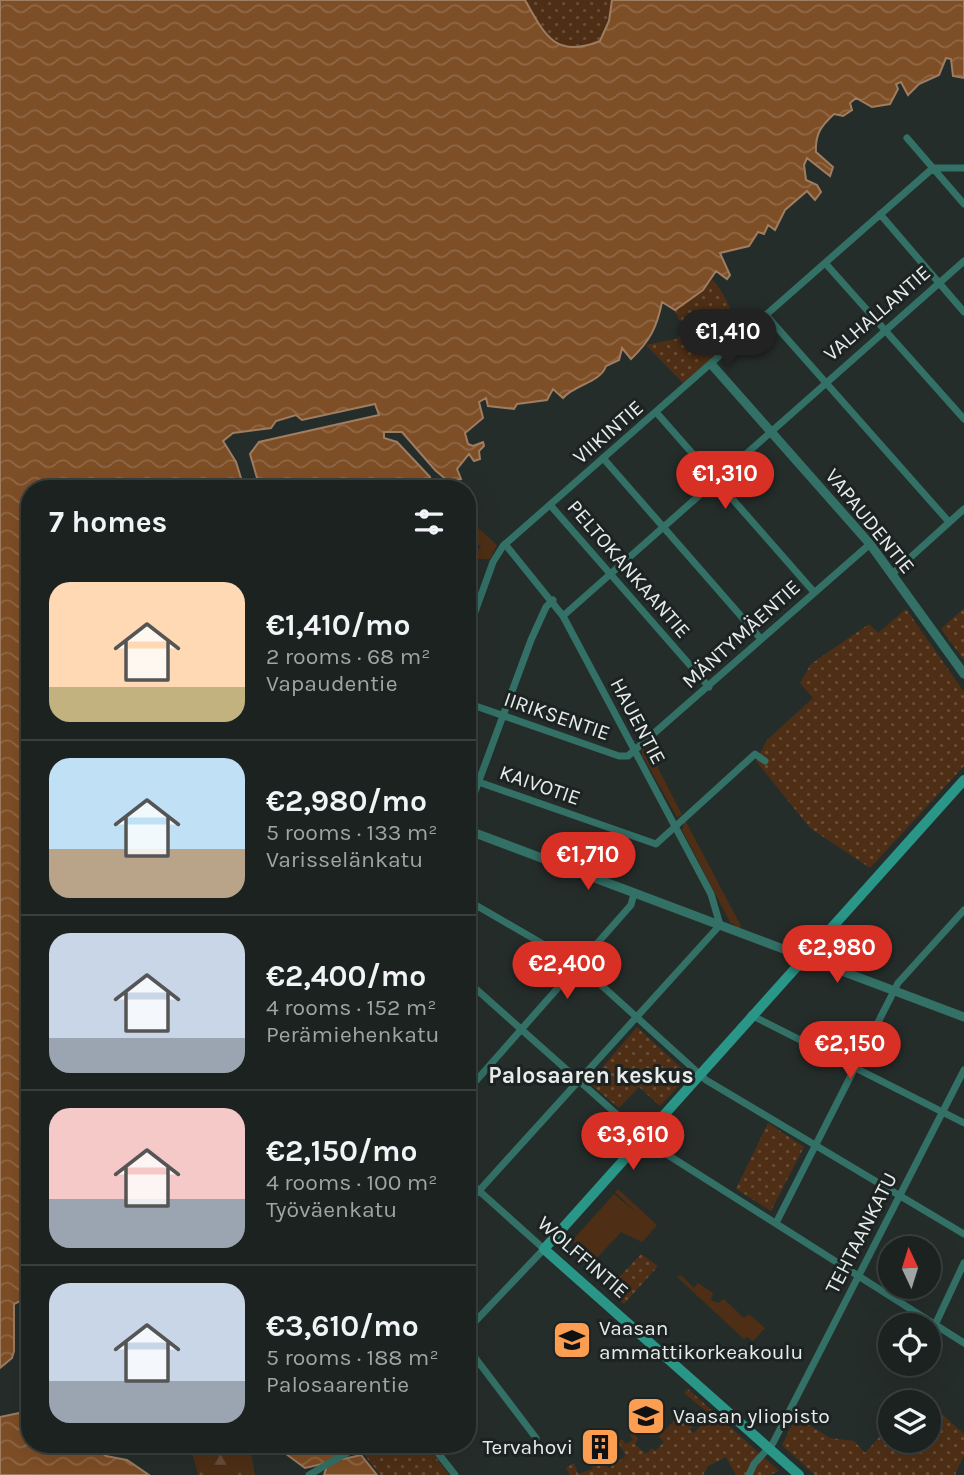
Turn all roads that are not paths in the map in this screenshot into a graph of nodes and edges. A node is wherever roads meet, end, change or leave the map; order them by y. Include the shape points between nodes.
1 (907, 138) dead end
2 (933, 168) junction
3 (964, 168) edge
4 (964, 204) edge
5 (880, 214) junction
6 (964, 261) edge
7 (826, 264) junction
8 (939, 283) junction
9 (964, 312) edge
10 (766, 316) junction
11 (885, 331) junction
12 (712, 365) junction
13 (825, 382) junction
14 (656, 412) junction
15 (964, 419) edge
16 (772, 432) junction
17 (604, 458) junction
18 (716, 480) junction
19 (551, 506) junction
20 (964, 509) edge
21 (950, 522) junction
22 (663, 527) junction
23 (505, 544) junction
24 (870, 544) junction
25 (892, 574) junction
26 (610, 575) junction
27 (814, 592) junction
28 (553, 600) junction
29 (476, 609) edge
30 (563, 616) junction
31 (761, 639) junction
32 (964, 674) edge
33 (709, 687) junction
34 (476, 706) edge
35 (505, 716) junction
36 (635, 751) junction
37 (765, 761) dead end
38 (964, 780) edge
39 (476, 781) edge
40 (480, 782) junction
41 (476, 792) edge
42 (675, 826) junction
43 (476, 833) edge
44 (634, 893) junction
45 (476, 905) edge
46 (964, 910) edge
47 (720, 925) junction
48 (805, 957) junction
49 (579, 965) junction
50 (476, 989) edge
51 (894, 991) junction
52 (751, 1015) junction
53 (964, 1017) edge
54 (637, 1018) junction
55 (522, 1030) junction
56 (855, 1068) junction
57 (964, 1070) edge
58 (700, 1074) junction
59 (476, 1081) edge
60 (580, 1082) junction
61 (943, 1112) junction
62 (964, 1123) edge
63 (643, 1138) junction
64 (816, 1145) junction
65 (476, 1188) edge
66 (481, 1192) junction
67 (476, 1196) edge
68 (900, 1196) junction
69 (776, 1223) junction
70 (964, 1234) edge
71 (544, 1249) junction
72 (964, 1263) edge
73 (859, 1276) junction
74 (916, 1313) edge
75 (941, 1313) edge
76 (476, 1321) edge
77 (941, 1329) edge
78 (964, 1343) edge
79 (476, 1359) edge
80 (536, 1438) dead end
81 (768, 1449) junction
82 (346, 1453) edge
83 (438, 1453) edge
84 (309, 1475) edge
85 (455, 1475) edge
86 (749, 1475) edge
87 (799, 1475) edge

1 - 2 street
2 - 3 street
2 - 4 street
2 - 5 street, VIIKINTIE
5 - 7 street, VIIKINTIE
5 - 8 street
6 - 8 street, VALHALLANTIE
7 - 10 street, VIIKINTIE
7 - 11 street
8 - 9 street
8 - 11 street, VALHALLANTIE
10 - 12 street, VIIKINTIE
10 - 13 street
11 - 13 street, VALHALLANTIE
11 - 15 street
12 - 14 street, VIIKINTIE
12 - 16 street, VAPAUDENTIE
13 - 16 street, VALHALLANTIE
13 - 21 street
14 - 17 street, VIIKINTIE
14 - 18 street
16 - 18 street, VALHALLANTIE
16 - 24 street, VAPAUDENTIE
17 - 19 street, VIIKINTIE
17 - 22 street
18 - 22 street, VALHALLANTIE
18 - 27 street
19 - 23 street, VIIKINTIE
19 - 26 street, PELTOKANKAANTIE
20 - 21 street
21 - 25 street
22 - 26 street, VALHALLANTIE
22 - 31 street
23 - 28 street, HAUENTIE
23 - 29 street, VIIKINTIE via 493,562
24 - 25 street, VAPAUDENTIE
24 - 27 street, MÄNTYMÄENTIE
25 - 32 street, VAPAUDENTIE
26 - 30 street, VALHALLANTIE
26 - 33 street, PELTOKANKAANTIE
27 - 31 street, MÄNTYMÄENTIE
28 - 30 street, HAUENTIE
28 - 35 street via 531,640
30 - 36 street, HAUENTIE
31 - 33 street, MÄNTYMÄENTIE
33 - 36 street, MÄNTYMÄENTIE
34 - 35 street, IIRIKSENTIE
35 - 36 street, IIRIKSENTIE via 619,756
35 - 40 street
36 - 42 street, HAUENTIE
37 - 42 street via 755,754
38 - 48 main road
39 - 40 street, KAIVOTIE
40 - 41 street
40 - 42 street, KAIVOTIE via 656,844
42 - 47 street, HAUENTIE via 715,902
43 - 44 street
44 - 47 street
44 - 49 street via 631,905
45 - 49 street
46 - 51 street
47 - 48 street
47 - 54 street
48 - 51 street
48 - 52 main road
49 - 54 street
49 - 55 street
50 - 55 street
51 - 53 street
51 - 56 street
52 - 56 street
52 - 58 main road
54 - 58 street
54 - 60 street
55 - 59 street
55 - 60 street
56 - 61 street
56 - 64 street
57 - 61 street, TEHTAANKATU
58 - 63 main road
58 - 64 street
60 - 63 street
60 - 66 street
61 - 62 street
61 - 68 street, TEHTAANKATU
63 - 69 street
63 - 71 main road
64 - 68 street
64 - 69 street
65 - 66 street, WOLFFINTIE
66 - 67 street
66 - 71 street, WOLFFINTIE
68 - 70 street
68 - 73 street, TEHTAANKATU
69 - 73 street
71 - 76 street
71 - 81 main road, WOLFFINTIE
72 - 75 street
73 - 74 street
73 - 81 street, TEHTAANKATU
77 - 78 street
79 - 80 street
81 - 86 street, TEHTAANKATU
81 - 87 main road, WOLFFINTIE
82 - 84 street
83 - 85 street

